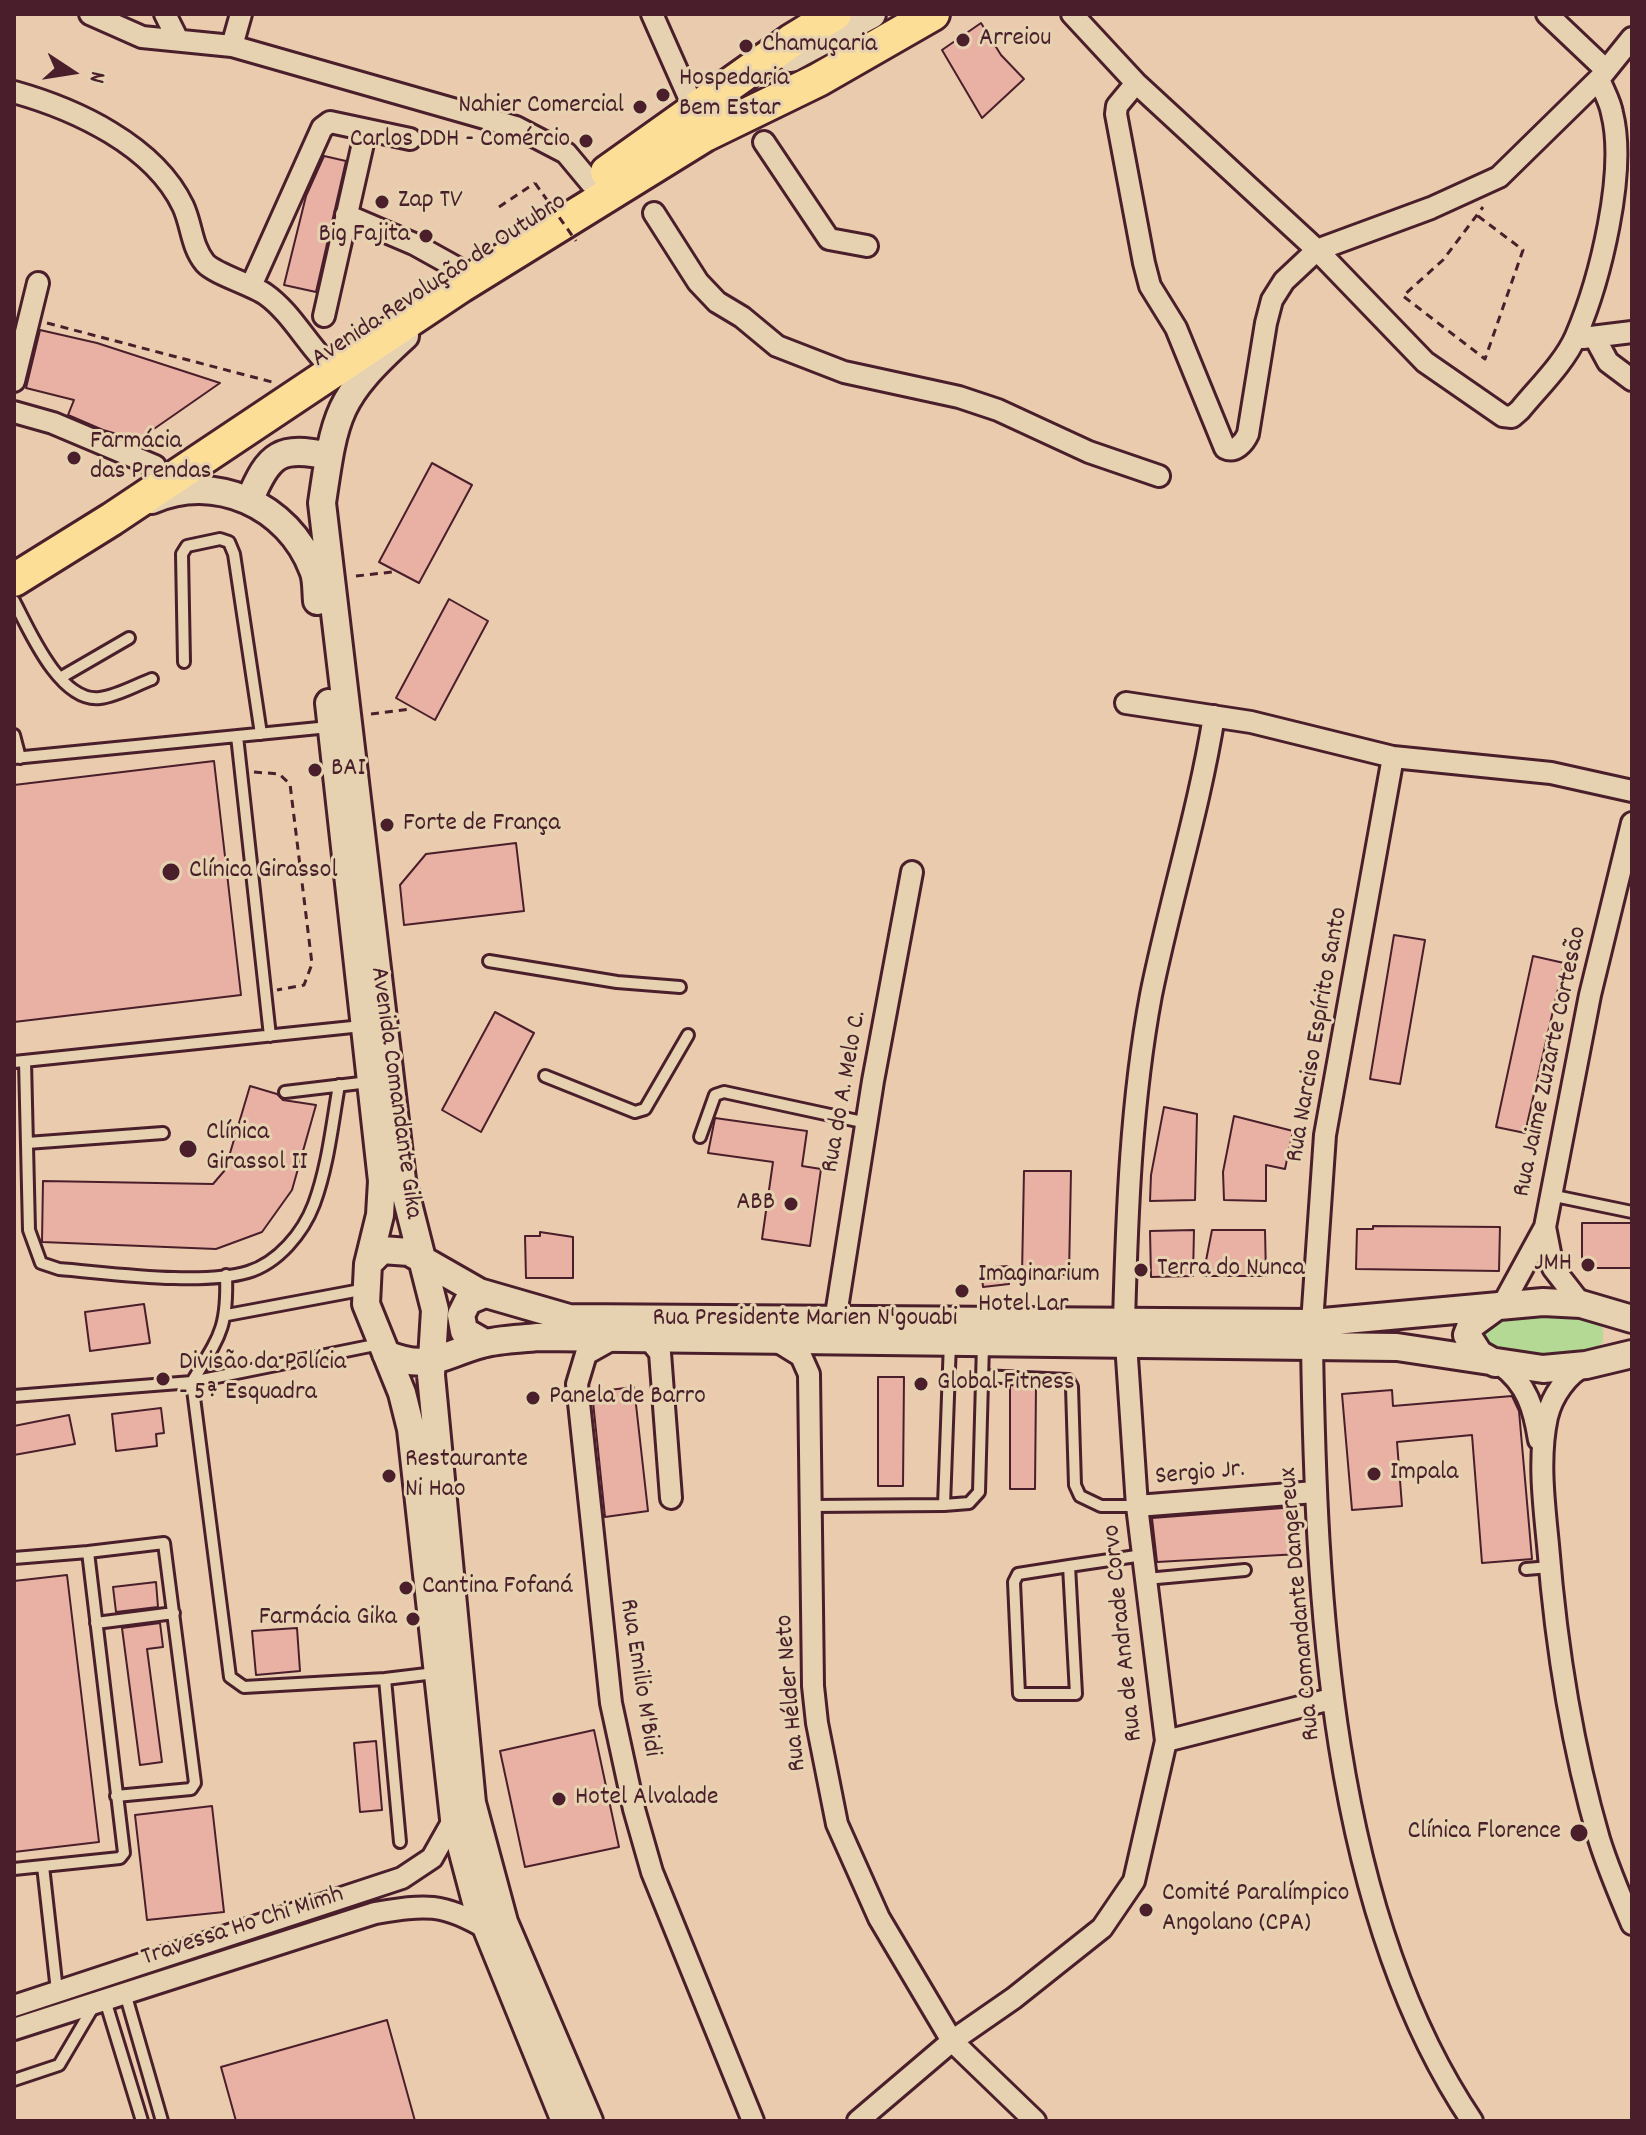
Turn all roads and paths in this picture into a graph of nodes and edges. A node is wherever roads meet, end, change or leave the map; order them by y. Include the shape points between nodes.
1 (90, 14) edge
2 (165, 14) edge
3 (241, 14) edge
4 (652, 14) edge
5 (835, 14) edge
6 (871, 14) edge
7 (915, 14) edge
8 (933, 14) edge
9 (1547, 14) edge
10 (1075, 15) edge
11 (177, 38) junction
12 (1632, 38) edge
13 (232, 46) junction
14 (1602, 74) junction
15 (1136, 83) junction
16 (14, 92) edge
17 (700, 123) junction
18 (366, 130) junction
19 (410, 139) dead end
20 (764, 142) dead end
21 (591, 183) junction
22 (1623, 194) edge
23 (499, 207) dead end
24 (654, 213) dead end
25 (346, 215) junction
26 (576, 241) dead end
27 (867, 246) dead end
28 (1317, 250) junction
29 (460, 278) junction
30 (38, 283) dead end
31 (251, 286) junction
32 (1403, 296) joint
33 (324, 316) dead end
34 (30, 319) junction
35 (1632, 332) edge
36 (1585, 338) junction
37 (322, 358) junction
38 (1632, 380) edge
39 (14, 381) edge
40 (283, 385) junction
41 (14, 412) edge
42 (329, 456) junction
43 (155, 466) junction
44 (1159, 476) dead end
45 (250, 499) junction
46 (112, 519) junction
47 (14, 561) edge
48 (392, 572) dead end
49 (356, 576) dead end
50 (14, 580) edge
51 (14, 601) edge
52 (129, 638) dead end
53 (184, 662) dead end
54 (60, 678) junction
55 (152, 679) dead end
56 (1126, 703) dead end
57 (411, 709) dead end
58 (371, 714) dead end
59 (1214, 716) junction
60 (331, 727) junction
61 (261, 734) junction
62 (14, 735) edge
63 (237, 736) junction
64 (1393, 757) junction
65 (17, 758) edge
66 (241, 773) junction
67 (1632, 791) edge
68 (1632, 823) edge
69 (912, 872) dead end
70 (489, 961) dead end
71 (680, 987) dead end
72 (266, 991) junction
73 (364, 1026) junction
74 (688, 1035) dead end
75 (270, 1036) junction
76 (19, 1061) edge
77 (545, 1076) dead end
78 (371, 1082) junction
79 (339, 1085) junction
80 (285, 1092) dead end
81 (867, 1123) junction
82 (163, 1133) dead end
83 (700, 1137) dead end
84 (27, 1143) junction
85 (1550, 1195) junction
86 (1632, 1212) edge
87 (1545, 1227) junction
88 (419, 1257) junction
89 (226, 1275) junction
90 (367, 1276) junction
91 (485, 1294) junction
92 (1502, 1304) junction
93 (1581, 1304) junction
94 (227, 1315) junction
95 (1632, 1319) edge
96 (835, 1321) junction
97 (1125, 1333) junction
98 (1312, 1334) junction
99 (538, 1337) junction
100 (617, 1338) junction
101 (774, 1340) junction
102 (856, 1341) junction
103 (950, 1341) junction
104 (983, 1342) junction
105 (485, 1343) junction
106 (660, 1343) junction
107 (383, 1349) junction
108 (1632, 1354) edge
109 (433, 1362) junction
110 (1501, 1365) junction
111 (1586, 1365) junction
112 (982, 1376) junction
113 (192, 1382) junction
114 (577, 1384) junction
115 (811, 1386) junction
116 (14, 1396) edge
117 (1543, 1468) junction
118 (1315, 1492) junction
119 (671, 1498) dead end
120 (944, 1505) junction
121 (813, 1506) junction
122 (1137, 1506) junction
123 (88, 1552) junction
124 (1143, 1555) junction
125 (14, 1558) edge
126 (1069, 1566) junction
127 (1550, 1568) junction
128 (1245, 1570) dead end
129 (1526, 1570) dead end
130 (1146, 1579) junction
131 (174, 1613) junction
132 (96, 1623) junction
133 (439, 1673) junction
134 (385, 1679) junction
135 (1331, 1699) junction
136 (1166, 1741) junction
137 (116, 1796) junction
138 (454, 1819) junction
139 (400, 1842) dead end
140 (43, 1866) junction
141 (14, 1869) edge
142 (1632, 1924) edge
143 (487, 1929) junction
144 (57, 1991) junction
145 (125, 1993) junction
146 (100, 2001) junction
147 (14, 2006) edge
148 (14, 2029) edge
149 (952, 2041) junction
150 (14, 2080) edge
151 (142, 2121) edge
152 (162, 2121) edge
153 (565, 2121) edge
154 (589, 2121) edge
155 (753, 2121) edge
156 (858, 2121) edge
157 (1035, 2121) edge
158 (1472, 2121) edge

1 - 11 street via 142,37
2 - 11 street
3 - 13 street
4 - 17 street
5 - 17 main road via 791,41
6 - 17 main road, Avenida Revolução de Outubro
7 - 17 main road, Avenida Revolução de Outubro
8 - 17 main road, Avenida Revolução de Outubro via 818,80
9 - 14 street
10 - 15 street
11 - 13 street
12 - 14 street
13 - 21 street via 516,127 566,153
14 - 22 street
14 - 28 street via 1499,177
15 - 28 street
15 - 28 street via 1116,114 1144,263 1226,450 1243,445 1248,434 1272,300
16 - 31 street via 107,130 141,156 183,206 207,266
17 - 21 main road, Avenida Revolução de Outubro
17 - 29 main road, Avenida Revolução de Outubro
18 - 19 street
18 - 25 street
18 - 31 street via 330,122 322,128
20 - 27 street via 829,239
21 - 29 main road, Avenida Revolução de Outubro
22 - 36 street via 1607,230
23 - 26 path, bridge via 535,183
24 - 44 street via 698,282 777,346 844,372 998,410 1089,452
25 - 29 street via 414,244
25 - 33 street
28 - 36 street via 1425,362 1503,416 1520,410
29 - 37 main road, Avenida Revolução de Outubro
29 - 42 street, Avenida Comandante Gika via 366,372 339,413
29 - 46 main road, Avenida Revolução de Outubro
30 - 34 street
31 - 37 street via 278,304
32 - 32 path via 1485,359 1523,250 1478,216 1443,260
34 - 39 street
34 - 40 path
35 - 36 street
36 - 38 street
37 - 40 main road, Avenida Revolução de Outubro
40 - 43 main road, Avenida Revolução de Outubro
41 - 43 street
42 - 45 street via 295,450 273,458
42 - 88 street, Avenida Comandante Gika via 322,503 402,1180
43 - 47 main road, Avenida Revolução de Outubro
45 - 46 street, Avenida Comandante Gika via 221,490 178,490
45 - 60 street, Avenida Comandante Gika via 285,527 314,572
46 - 50 main road, Avenida Revolução de Outubro
48 - 49 path
51 - 54 lane
52 - 54 lane
53 - 61 lane via 182,554 187,546 229,542
54 - 55 lane via 90,698
56 - 59 street
57 - 58 path
59 - 64 street
59 - 97 street, Rua de Andrade Corvo via 1204,779 1151,997 1132,1142
60 - 61 lane
60 - 73 street, Avenida Comandante Gika
61 - 63 lane
62 - 65 lane
63 - 65 lane
63 - 66 lane
64 - 67 street via 1551,773
64 - 98 street, Rua Narciso Espírito Santo via 1325,1135
66 - 72 lane
66 - 72 path via 272,771 290,784 312,964 309,979 297,988
68 - 85 street, Rua Jaime Zuzarte Cortesão
69 - 81 street, Rua do A. Melo C.
70 - 71 lane
72 - 75 lane
73 - 75 lane
73 - 78 street, Avenida Comandante Gika
74 - 77 lane via 645,1109 635,1112
75 - 76 lane
76 - 84 lane
78 - 79 lane
78 - 90 street, Avenida Comandante Gika via 382,1181
79 - 80 lane
79 - 89 lane via 324,1172 304,1224 267,1263
81 - 83 lane via 724,1092 715,1095
81 - 96 street, Rua do A. Melo C.
82 - 84 lane
84 - 89 lane via 29,1230 41,1263 75,1270
85 - 86 lane
85 - 87 street, Rua Jaime Zuzarte Cortesão
87 - 92 street
87 - 93 street, Rua Jaime Zuzarte Cortesão via 1553,1268
88 - 90 street via 382,1250
88 - 91 street, Rua Presidente Marien N'gouabi
88 - 109 street, Avenida Comandante Gika via 435,1310
89 - 94 lane
90 - 94 lane
90 - 107 street, Avenida Comandante Gika via 370,1320
91 - 96 street, Rua Presidente Marien N'gouabi via 569,1318
91 - 105 street via 468,1301 461,1315 464,1331
92 - 93 street, Rua Presidente Marien N'gouabi
92 - 98 street, Rua Presidente Marien N'gouabi
92 - 110 street via 1471,1325 1467,1335 1479,1354
93 - 95 street, Rua Presidente Marien N'gouabi
93 - 111 street via 1599,1316 1608,1334 1602,1351
94 - 113 lane
96 - 97 street, Rua Presidente Marien N'gouabi
97 - 98 street, Rua Presidente Marien N'gouabi
97 - 104 street, Rua Presidente Marien N'gouabi
97 - 122 street, Rua de Andrade Corvo
98 - 110 street, Rua Presidente Marien N'gouabi
98 - 118 street, Rua Comandante Dangereux
99 - 100 street, Rua Presidente Marien N'gouabi
99 - 105 street, Rua Presidente Marien N'gouabi
99 - 114 street via 567,1353
100 - 106 street, Rua Presidente Marien N'gouabi
100 - 114 street via 586,1354
101 - 102 street, Rua Presidente Marien N'gouabi
101 - 106 street, Rua Presidente Marien N'gouabi
101 - 115 street, Rua Hélder Neto via 801,1356
102 - 103 street, Rua Presidente Marien N'gouabi
102 - 115 street, Rua Hélder Neto via 820,1356
103 - 104 street, Rua Presidente Marien N'gouabi
103 - 120 lane
104 - 112 lane
105 - 109 street, Rua Presidente Marien N'gouabi
106 - 119 street
107 - 109 street via 415,1364
107 - 113 lane
107 - 133 street, Avenida Comandante Gika via 411,1429
108 - 111 street, Rua Presidente Marien N'gouabi
109 - 154 street, Avenida Comandante Gika via 472,1803 504,1922
110 - 111 street, Rua Presidente Marien N'gouabi
110 - 117 street via 1532,1403
111 - 117 street via 1573,1371 1555,1397 1547,1418
112 - 120 lane via 979,1492 969,1503
112 - 122 lane via 1068,1380 1080,1496 1101,1506
113 - 116 lane
113 - 134 lane via 230,1677 244,1687
114 - 155 street, Rua Emilio M'Bidi via 611,1703 634,1809 652,1872
115 - 121 street, Rua Hélder Neto
117 - 127 street
118 - 122 street, Sergio Jr.
118 - 135 street, Rua Comandante Dangereux
120 - 121 lane
121 - 149 street, Rua Hélder Neto via 813,1686 837,1824 879,1918
122 - 124 street, Rua de Andrade Corvo
123 - 125 lane
123 - 131 lane via 164,1543
123 - 132 lane
124 - 126 lane
124 - 130 street, Rua de Andrade Corvo
126 - 126 lane via 1018,1574 1014,1582 1019,1694 1076,1694
127 - 129 lane
127 - 142 street via 1557,1646 1577,1754 1599,1840
128 - 130 lane
130 - 136 street, Rua de Andrade Corvo
131 - 132 lane
131 - 137 lane via 194,1787
132 - 137 lane
133 - 134 lane
133 - 138 street, Avenida Comandante Gika
134 - 139 lane
135 - 136 street
135 - 158 street, Rua Comandante Dangereux via 1383,1930 1416,2015
136 - 149 street, Rua de Andrade Corvo via 1142,1853 1121,1904 1102,1928
137 - 140 lane via 123,1856
138 - 143 street, Avenida Comandante Gika
138 - 144 street, Travessa Ho Chi Mimh via 432,1858 402,1878
140 - 141 lane
140 - 144 lane
143 - 145 street, Travessa Ho Chi Mimh via 443,1907 375,1913
143 - 153 street, Avenida Comandante Gika
144 - 147 street, Travessa Ho Chi Mimh
145 - 146 street, Travessa Ho Chi Mimh
145 - 152 lane
146 - 148 street, Travessa Ho Chi Mimh
146 - 150 lane via 59,2065
146 - 151 lane
149 - 156 street, Rua de Andrade Corvo
149 - 157 street, Rua Hélder Neto

